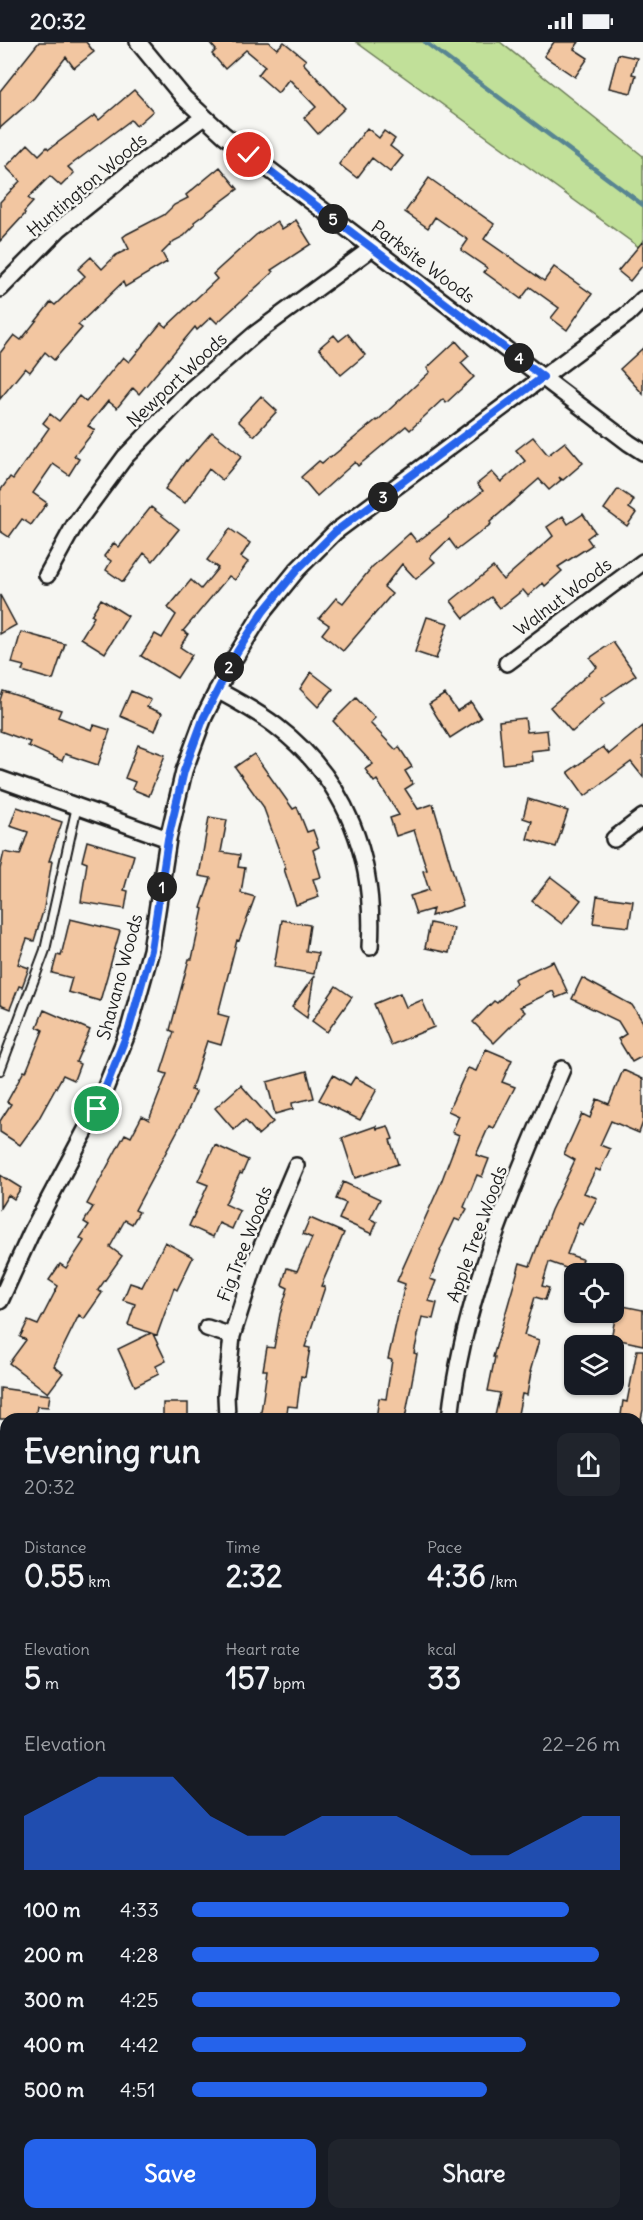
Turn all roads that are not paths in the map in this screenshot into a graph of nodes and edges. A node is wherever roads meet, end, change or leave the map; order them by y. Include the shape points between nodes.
1 (138, 42) edge
2 (204, 117) junction
3 (372, 248) junction
4 (0, 289) edge
5 (643, 299) edge
6 (543, 377) junction
7 (643, 452) edge
8 (643, 562) edge
9 (46, 575) dead end
10 (507, 663) dead end
11 (217, 690) junction
12 (0, 779) edge
13 (77, 806) junction
14 (643, 817) edge
15 (168, 839) junction
16 (614, 839) dead end
17 (370, 947) dead end
18 (562, 1069) dead end
19 (0, 1070) edge
20 (296, 1166) dead end
21 (0, 1301) edge
22 (207, 1328) dead end
23 (232, 1336) junction
24 (226, 1413) edge
25 (451, 1413) edge

1 - 2 street, Parksite Woods
2 - 3 street, Parksite Woods
2 - 4 street, Huntington Woods via 59,229
3 - 6 street, Parksite Woods
3 - 9 street, Newport Woods via 255,334 188,392 125,457 74,526
5 - 6 street, Shavano Woods
6 - 7 street, Parksite Woods
6 - 11 street, Shavano Woods via 335,532 263,612
8 - 10 street, Walnut Woods
11 - 15 street, Shavano Woods via 184,771
11 - 17 street via 294,741 341,801 367,871
12 - 13 street
13 - 15 street
13 - 19 lane via 45,950
14 - 16 street
15 - 21 street, Shavano Woods via 151,950 129,1029 97,1109 32,1231
18 - 25 street, Apple Tree Woods via 498,1224 474,1294 459,1353
20 - 23 street, Fig Tree Woods via 256,1260
22 - 23 street
23 - 24 street, Fig Tree Woods

